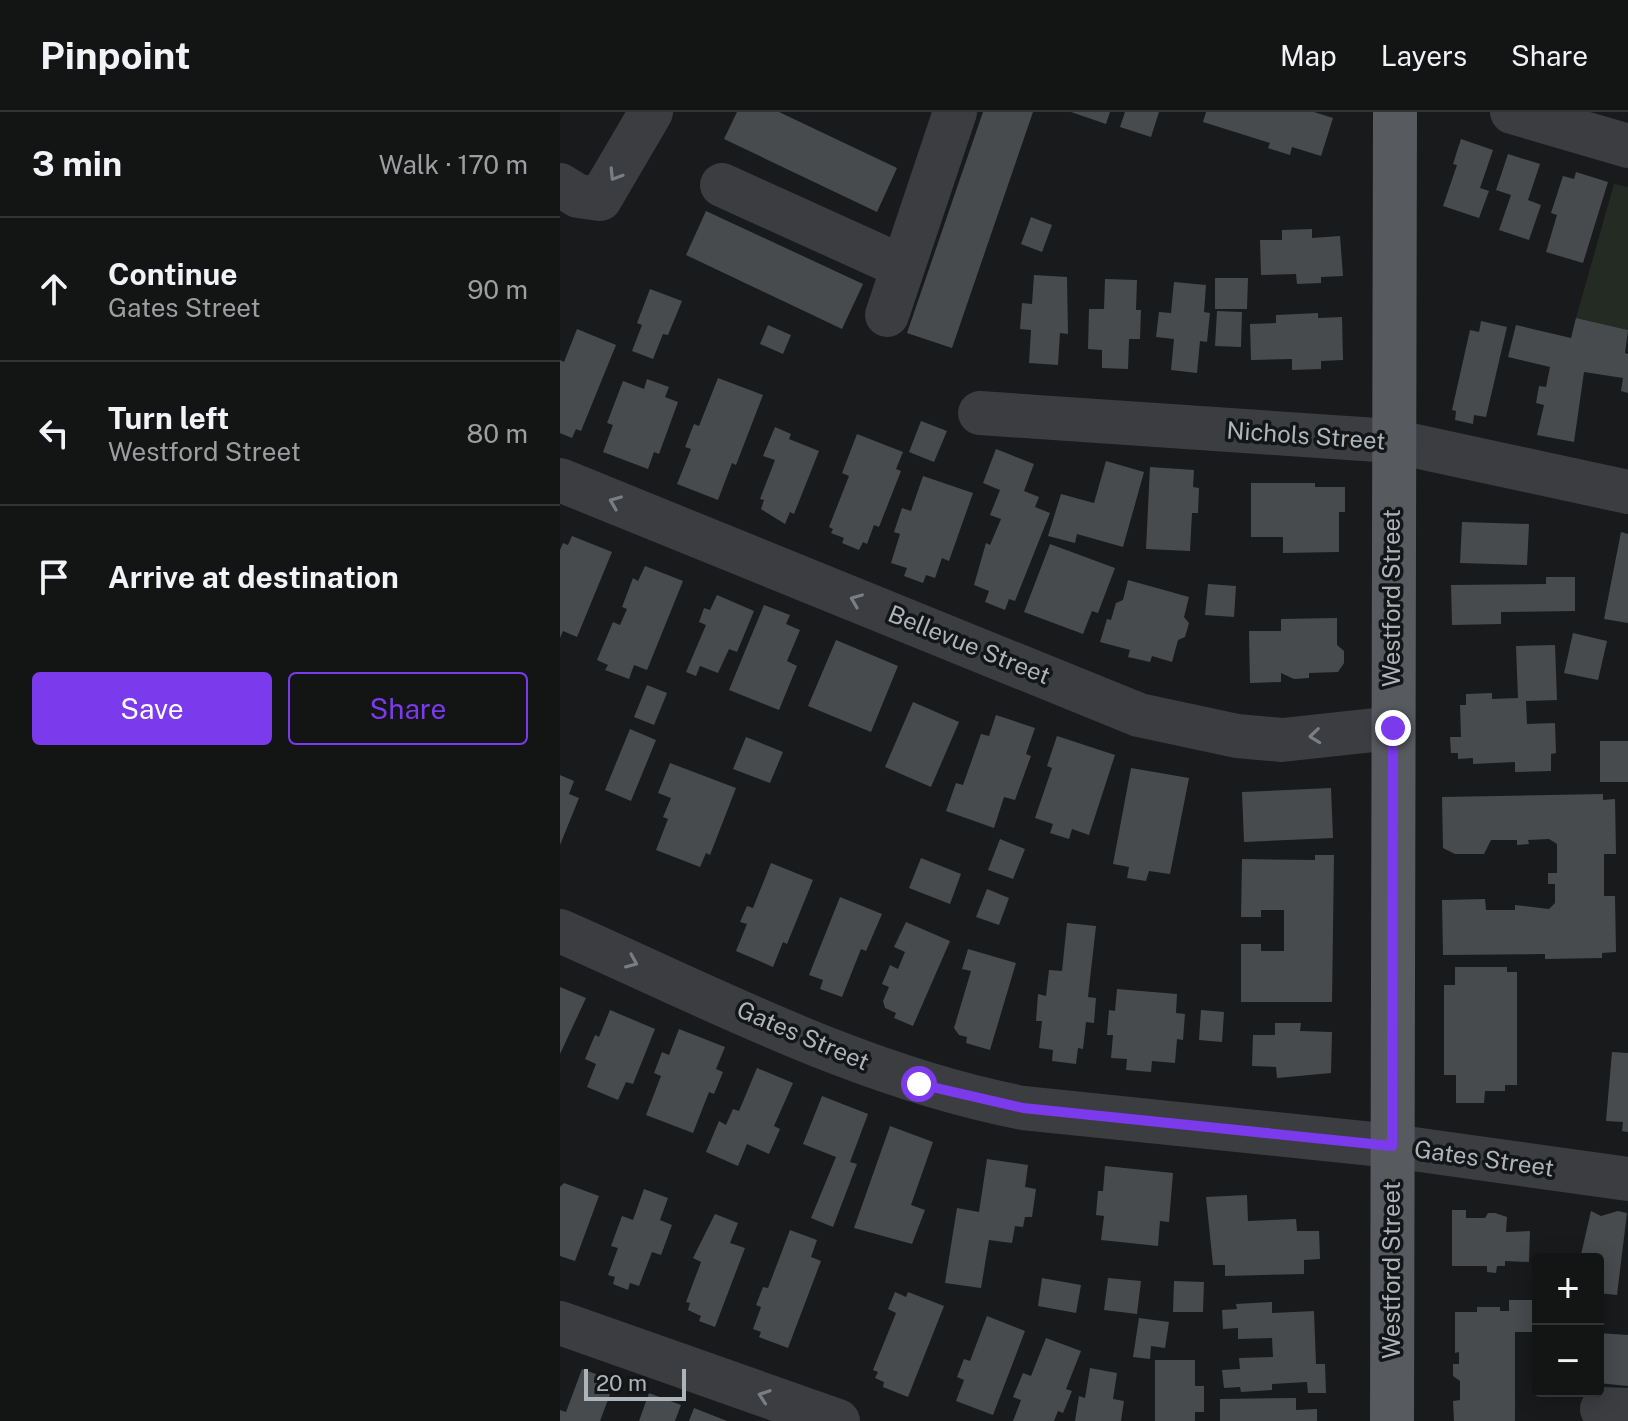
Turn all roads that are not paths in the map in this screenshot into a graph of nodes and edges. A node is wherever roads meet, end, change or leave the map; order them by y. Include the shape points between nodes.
1 (651, 112) edge
2 (955, 112) edge
3 (1395, 112) edge
4 (1540, 116) edge
5 (1628, 146) edge
6 (560, 185) edge
7 (722, 185) dead end
8 (903, 267) junction
9 (887, 315) dead end
10 (980, 413) dead end
11 (1392, 441) junction
12 (560, 480) edge
13 (1628, 492) edge
14 (1393, 728) junction
15 (560, 931) edge
16 (1392, 1146) junction
17 (1628, 1179) edge
18 (560, 1323) edge
19 (838, 1421) edge
20 (1392, 1421) edge

1 -> 6 street via 600,199 578,196
2 - 8 street
3 - 11 main road, Westford Street
4 - 5 street
7 - 8 street
8 - 9 street
10 - 11 street, Nichols Street
11 - 13 street, Nichols Street
11 - 14 main road, Westford Street
14 -> 12 street, Bellevue Street via 1282,740 1139,715
14 - 16 main road, Westford Street
15 -> 16 street, Gates Street via 861,1062 967,1097 1023,1108
16 - 17 street, Gates Street
16 - 20 main road, Westford Street
19 -> 18 street

